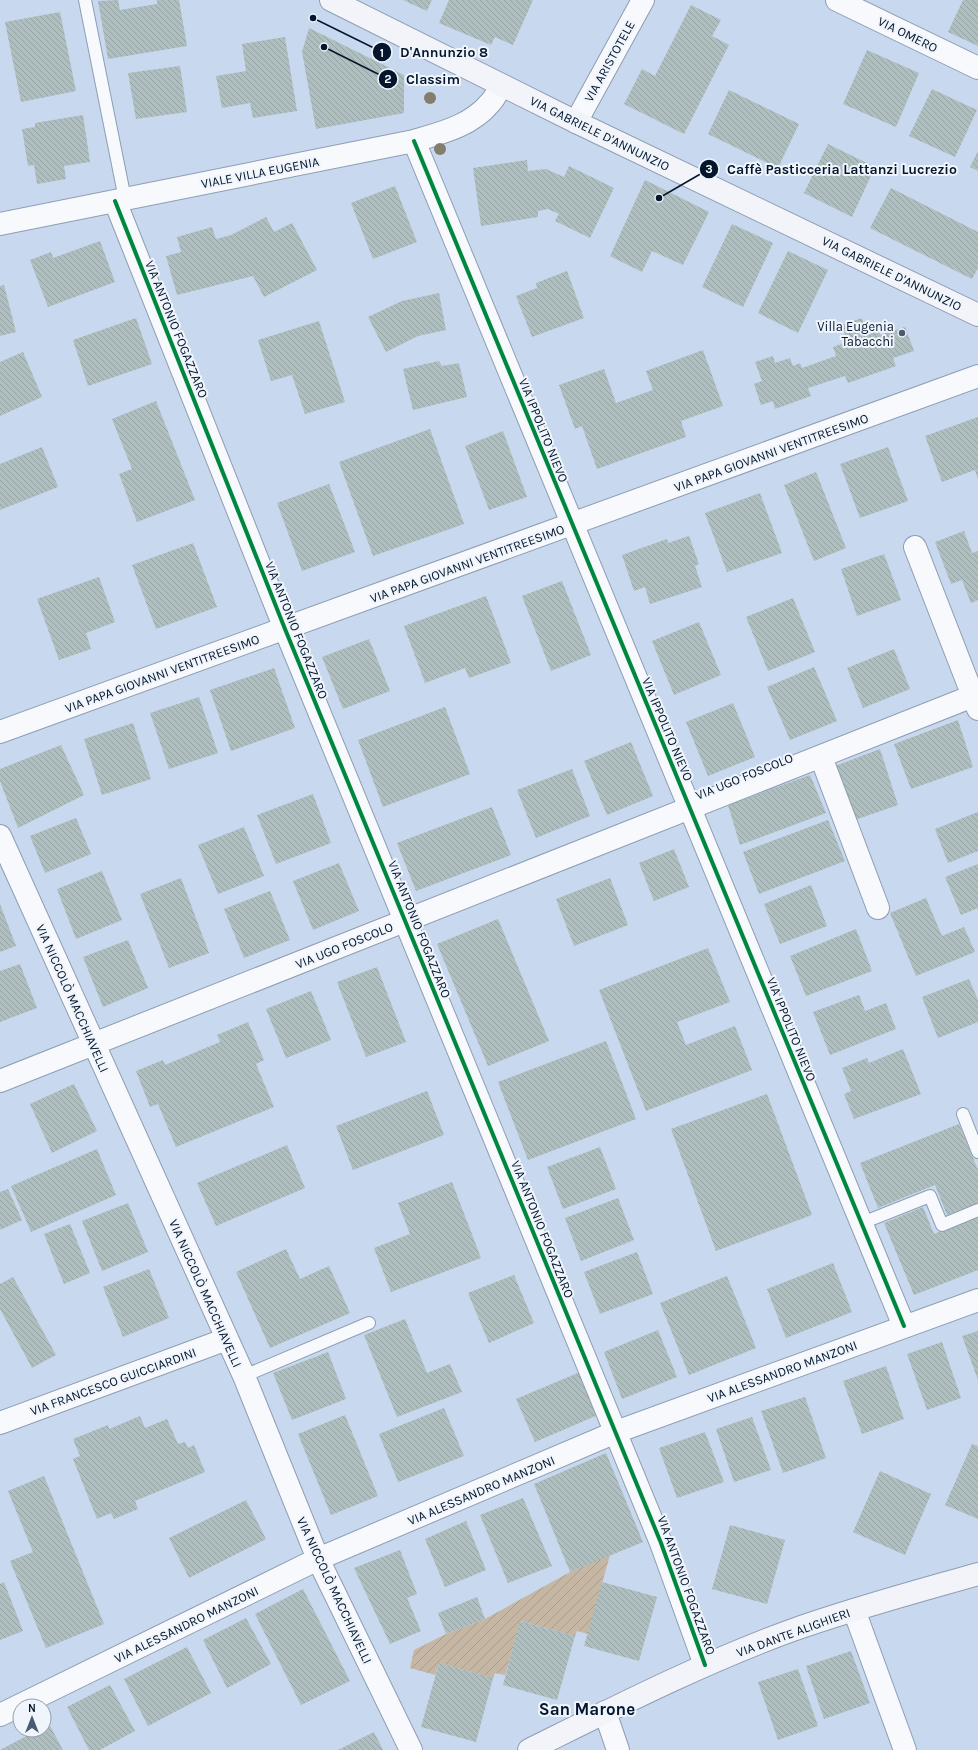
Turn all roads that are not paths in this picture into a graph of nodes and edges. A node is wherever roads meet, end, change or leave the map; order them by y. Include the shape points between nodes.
1 (85, 0) edge
2 (331, 0) edge
3 (643, 0) edge
4 (837, 0) edge
5 (978, 68) edge
6 (501, 85) junction
7 (576, 122) junction
8 (414, 141) junction
9 (120, 200) junction
10 (0, 224) edge
11 (978, 314) edge
12 (978, 376) edge
13 (573, 524) junction
14 (914, 547) dead end
15 (285, 629) junction
16 (976, 700) edge
17 (0, 732) edge
18 (821, 757) junction
19 (690, 808) junction
20 (0, 836) edge
21 (878, 908) dead end
22 (405, 920) junction
23 (94, 1044) junction
24 (0, 1081) edge
25 (963, 1114) dead end
26 (978, 1152) edge
27 (978, 1210) edge
28 (862, 1223) junction
29 (978, 1300) edge
30 (369, 1323) dead end
31 (904, 1326) junction
32 (227, 1339) junction
33 (244, 1376) junction
34 (0, 1423) edge
35 (616, 1432) junction
36 (318, 1559) junction
37 (978, 1574) edge
38 (854, 1610) junction
39 (705, 1665) junction
40 (605, 1712) junction
41 (0, 1715) edge
42 (411, 1750) edge
43 (528, 1750) edge
44 (618, 1750) edge
45 (905, 1750) edge

1 - 9 lane
2 - 6 main road, VIA GABRIELE D'ANNUNZIO
3 - 7 street, VIA ARISTOTELE
4 - 5 street, VIA OMERO
6 - 7 main road, VIA GABRIELE D'ANNUNZIO
6 - 8 street, VIALE VILLA EUGENIA via 491,103 479,115 460,126
7 - 11 main road, VIA GABRIELE D'ANNUNZIO
8 - 9 street, VIALE VILLA EUGENIA
8 - 13 street, VIA IPPOLITO NIEVO
9 - 10 street, VIALE VILLA EUGENIA
9 - 15 street, VIA ANTONIO FOGAZZARO
12 - 13 street, VIA PAPA GIOVANNI VENTITREESIMO
13 - 15 street, VIA PAPA GIOVANNI VENTITREESIMO
13 - 19 street, VIA IPPOLITO NIEVO
14 - 16 street
15 - 17 street, VIA PAPA GIOVANNI VENTITREESIMO
15 - 22 street, VIA ANTONIO FOGAZZARO
16 - 18 street, VIA UGO FOSCOLO
18 - 19 street, VIA UGO FOSCOLO
18 - 21 street
19 - 22 street, VIA UGO FOSCOLO
19 - 28 street, VIA IPPOLITO NIEVO
20 - 23 street, VIA NICCOLÒ MACCHIAVELLI
22 - 23 street, VIA UGO FOSCOLO
22 - 35 street, VIA ANTONIO FOGAZZARO
23 - 24 street, VIA UGO FOSCOLO
23 - 32 street, VIA NICCOLÒ MACCHIAVELLI
25 - 26 lane
27 - 28 lane via 942,1225 930,1196
28 - 31 street, VIA IPPOLITO NIEVO
29 - 31 street, VIA ALESSANDRO MANZONI
30 - 33 lane
31 - 35 street, VIA ALESSANDRO MANZONI
32 - 33 street, VIA NICCOLÒ MACCHIAVELLI
32 - 34 street, VIA FRANCESCO GUICCIARDINI
33 - 36 street, VIA NICCOLÒ MACCHIAVELLI
35 - 36 street, VIA ALESSANDRO MANZONI
35 - 39 street, VIA ANTONIO FOGAZZARO via 661,1543
36 - 41 street, VIA ALESSANDRO MANZONI
36 - 42 street, VIA NICCOLÒ MACCHIAVELLI
37 - 38 main road, VIA DANTE ALIGHIERI
38 - 39 main road, VIA DANTE ALIGHIERI via 791,1631
38 - 45 street
39 - 40 main road, VIA DANTE ALIGHIERI
40 - 43 main road, VIA DANTE ALIGHIERI
40 - 44 street

